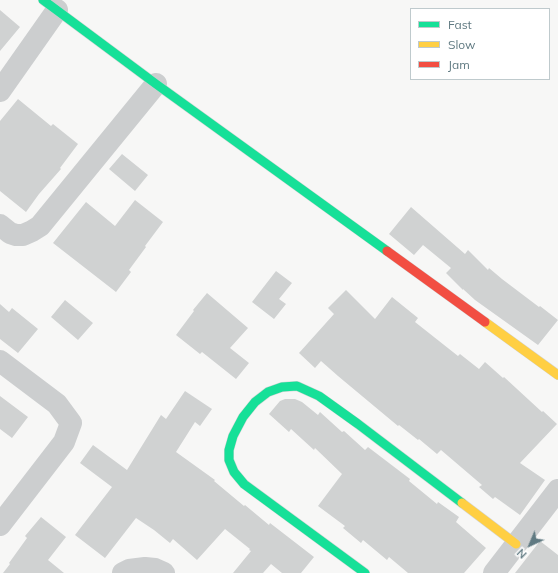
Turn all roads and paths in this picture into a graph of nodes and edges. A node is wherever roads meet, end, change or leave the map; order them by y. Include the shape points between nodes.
1 (50, 5) edge
2 (156, 84) junction
3 (0, 91) edge
4 (0, 225) edge
5 (0, 361) edge
6 (558, 375) edge
7 (558, 490) edge
8 (0, 525) edge
9 (516, 544) junction
10 (123, 573) edge
11 (164, 573) edge
12 (365, 573) edge
13 (494, 573) edge

1 - 2 street
1 - 3 street
2 - 4 street via 40,226 23,235 16,235
2 - 6 street
5 - 8 street via 57,404 71,423 64,442
7 - 9 street
9 - 12 street via 319,396 297,386 282,387 268,392 243,416 233,436 229,460 234,472 244,484
9 - 13 street
10 - 11 street via 145,568

